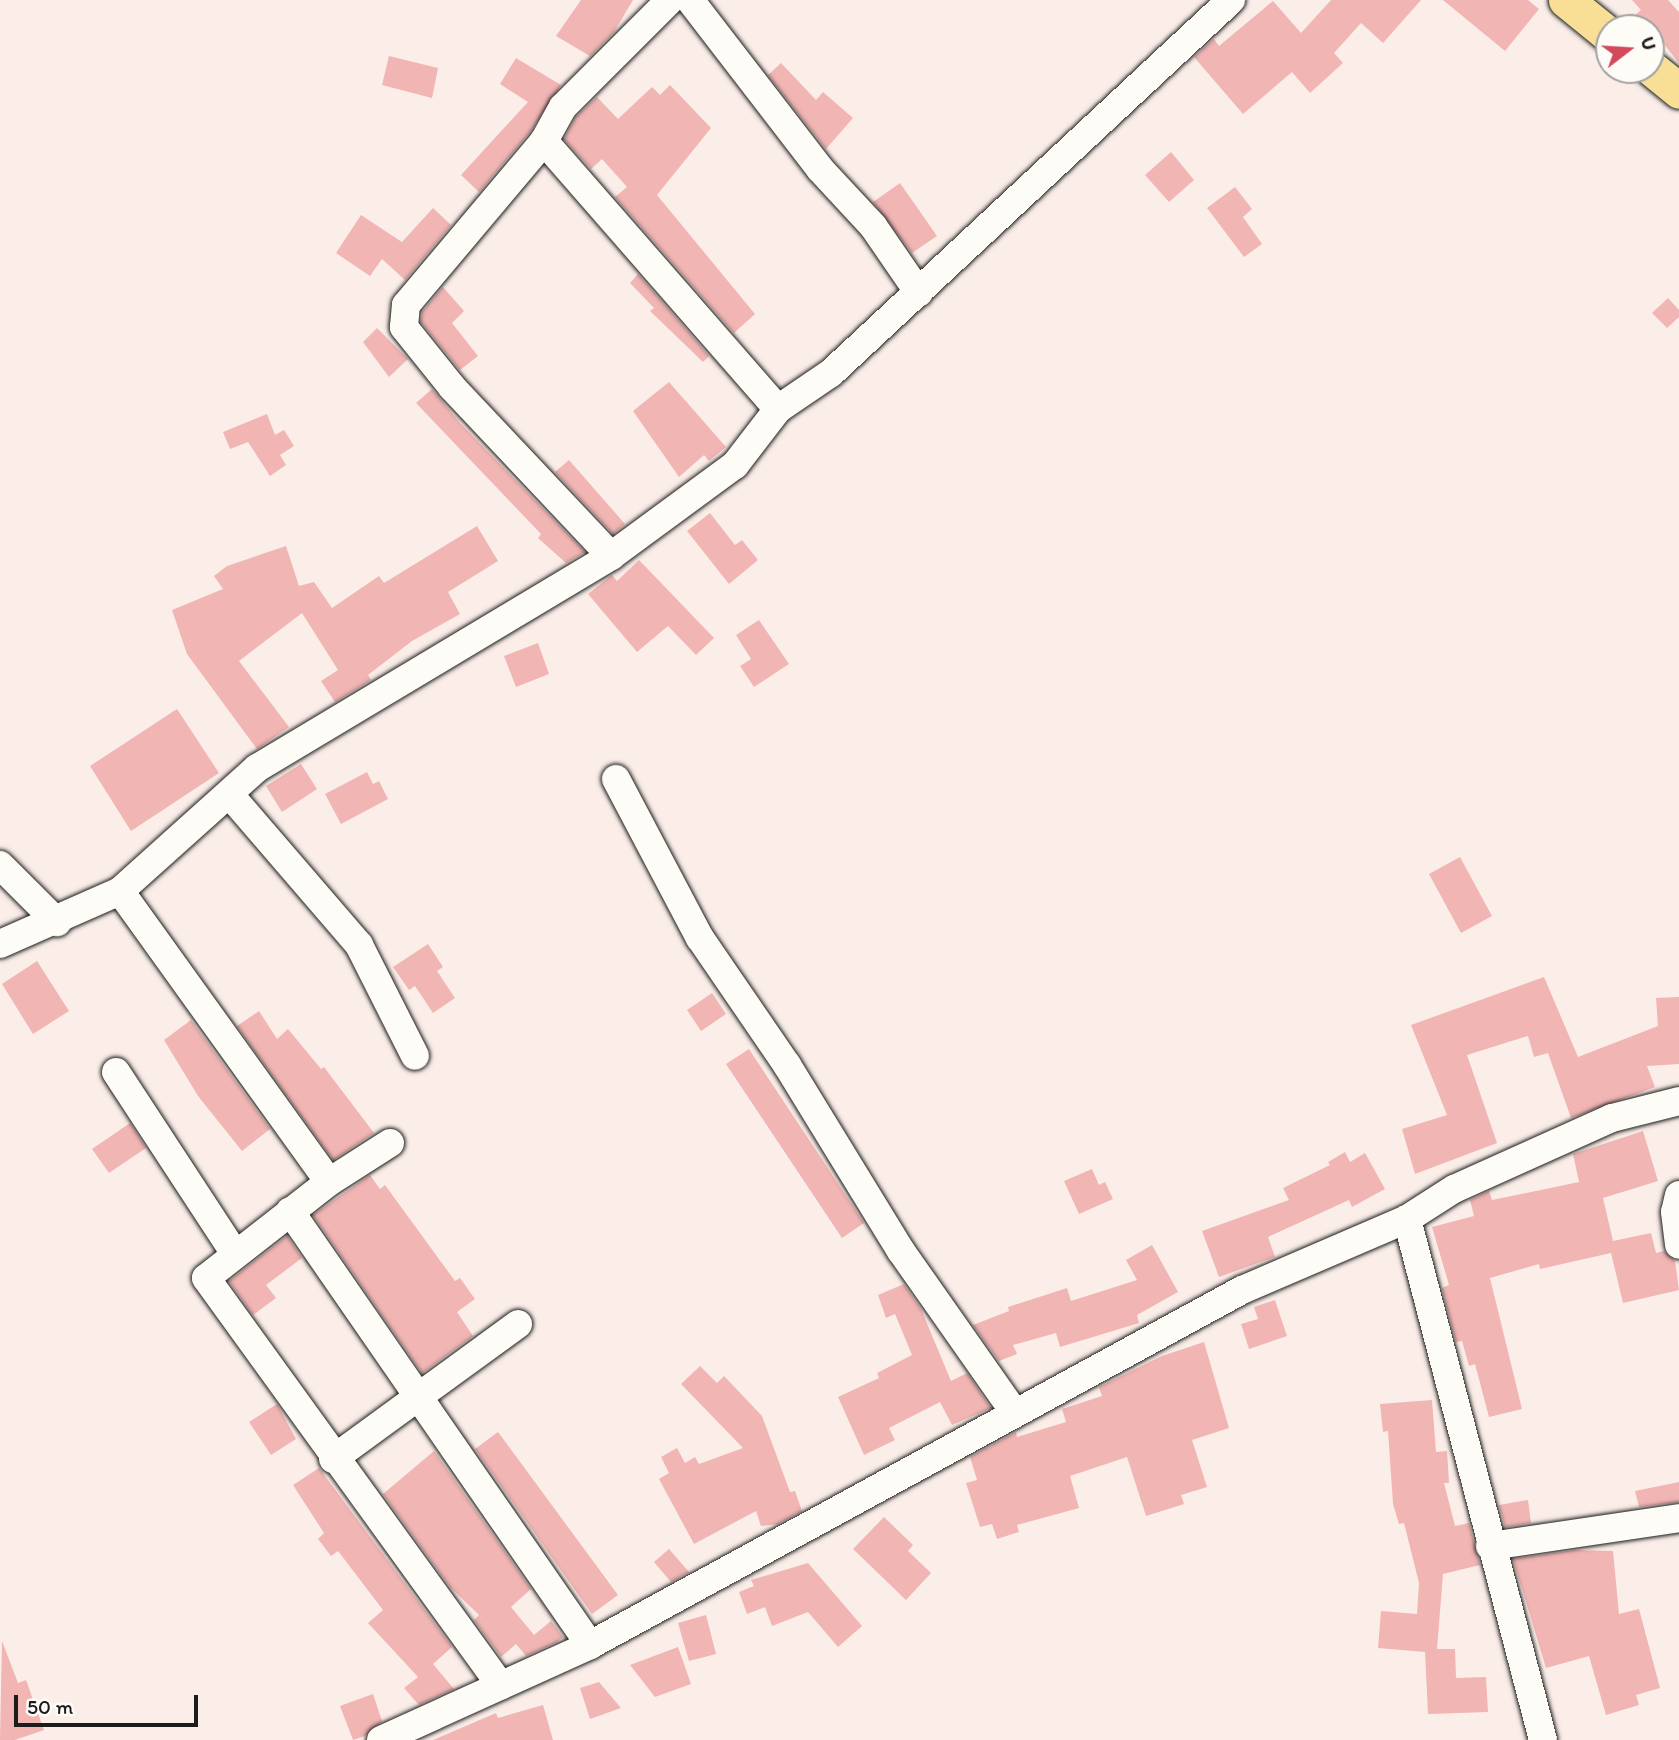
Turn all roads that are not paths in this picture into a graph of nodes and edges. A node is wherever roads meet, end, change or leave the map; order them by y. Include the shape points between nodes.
1 (670, 0) edge
2 (690, 0) edge
3 (1231, 0) edge
4 (1566, 0) edge
5 (1595, 24) edge
6 (1665, 80) edge
7 (1679, 91) edge
8 (544, 141) junction
9 (919, 293) junction
10 (778, 409) junction
11 (611, 556) junction
12 (616, 779) dead end
13 (230, 795) junction
14 (0, 865) edge
15 (120, 891) junction
16 (57, 922) junction
17 (0, 944) edge
18 (415, 1056) dead end
19 (116, 1072) dead end
20 (1679, 1101) edge
21 (390, 1143) dead end
22 (328, 1182) junction
23 (1679, 1195) edge
24 (290, 1211) junction
25 (1407, 1219) junction
26 (1679, 1245) edge
27 (234, 1252) junction
28 (518, 1324) dead end
29 (419, 1399) junction
30 (1015, 1413) junction
31 (333, 1459) junction
32 (1679, 1518) edge
33 (1490, 1546) junction
34 (590, 1645) junction
35 (501, 1686) junction
36 (381, 1740) edge
37 (1543, 1740) edge

1 - 8 street via 563,107
2 - 9 street via 820,169 873,226
3 - 9 street
4 - 5 main road
6 - 7 main road
8 - 10 street
8 - 11 street via 406,305 404,327 452,387
9 - 10 street via 831,373
10 - 11 street via 735,465
11 - 13 street via 257,768
12 - 30 street via 700,938 787,1065 901,1251
13 - 15 street
13 - 18 street via 359,944
14 - 16 street
15 - 16 street
15 - 22 street
16 - 17 street
19 - 27 street
20 - 25 street via 1612,1118 1454,1189
21 - 22 street
22 - 24 street
23 - 26 street via 1675,1212
24 - 27 street
24 - 29 street
25 - 30 street via 1242,1290
25 - 33 street
27 - 31 street via 206,1278
28 - 29 street
29 - 31 street
29 - 34 street
30 - 34 street
31 - 35 street
32 - 33 street
33 - 37 street
34 - 35 street
35 - 36 street

